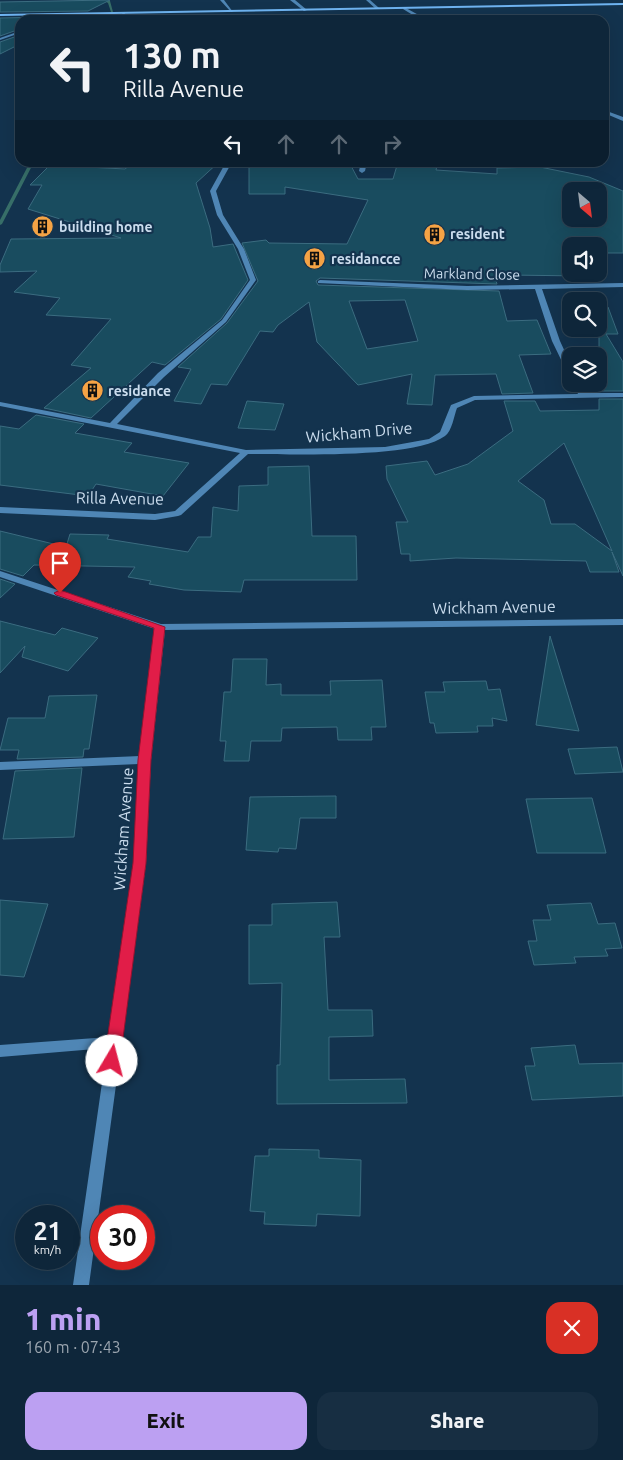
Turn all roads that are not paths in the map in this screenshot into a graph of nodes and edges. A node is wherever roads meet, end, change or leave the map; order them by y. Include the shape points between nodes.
1 (222, 0) edge
2 (292, 0) edge
3 (368, 0) edge
4 (623, 4) edge
5 (377, 8) junction
6 (404, 8) junction
7 (305, 10) junction
8 (232, 11) junction
9 (124, 13) joint
10 (57, 14) joint
11 (0, 15) edge
12 (416, 15) edge
13 (15, 34) edge
14 (0, 39) edge
15 (609, 113) edge
16 (623, 118) edge
17 (226, 167) edge
18 (363, 167) edge
19 (362, 171) dead end
20 (320, 282) dead end
21 (623, 285) edge
22 (538, 288) junction
23 (562, 353) edge
24 (580, 392) edge
25 (623, 394) edge
26 (582, 396) junction
27 (0, 404) edge
28 (113, 424) junction
29 (246, 452) junction
30 (0, 510) edge
31 (0, 574) edge
32 (623, 622) edge
33 (160, 627) junction
34 (145, 760) junction
35 (0, 766) edge
36 (115, 1042) junction
37 (0, 1051) edge
38 (81, 1285) edge

1 - 8 street
2 - 7 street
3 - 5 street
4 - 6 main road
5 - 6 main road
5 - 7 main road
6 - 12 street
7 - 8 main road
8 - 9 main road
9 - 10 main road
10 - 11 main road
13 - 14 street
15 - 16 street
17 - 28 street via 213,191 220,215 241,249 253,280 224,321 161,375
18 - 19 street
20 - 22 street, Markland Close
21 - 22 street, Markland Close
22 - 23 street
24 - 26 street
25 - 26 street
26 - 29 street, Wickham Drive via 474,398 454,407 444,433 430,441 385,449
27 - 28 street, Wickham Drive
28 - 29 street, Wickham Drive
29 - 30 street, Rilla Avenue via 178,513 155,517
31 - 33 street
32 - 33 street, Wickham Avenue
33 - 34 street, Wickham Avenue
34 - 35 street
34 - 36 street, Wickham Avenue via 140,863
36 - 37 street
36 - 38 street, Wickham Avenue

